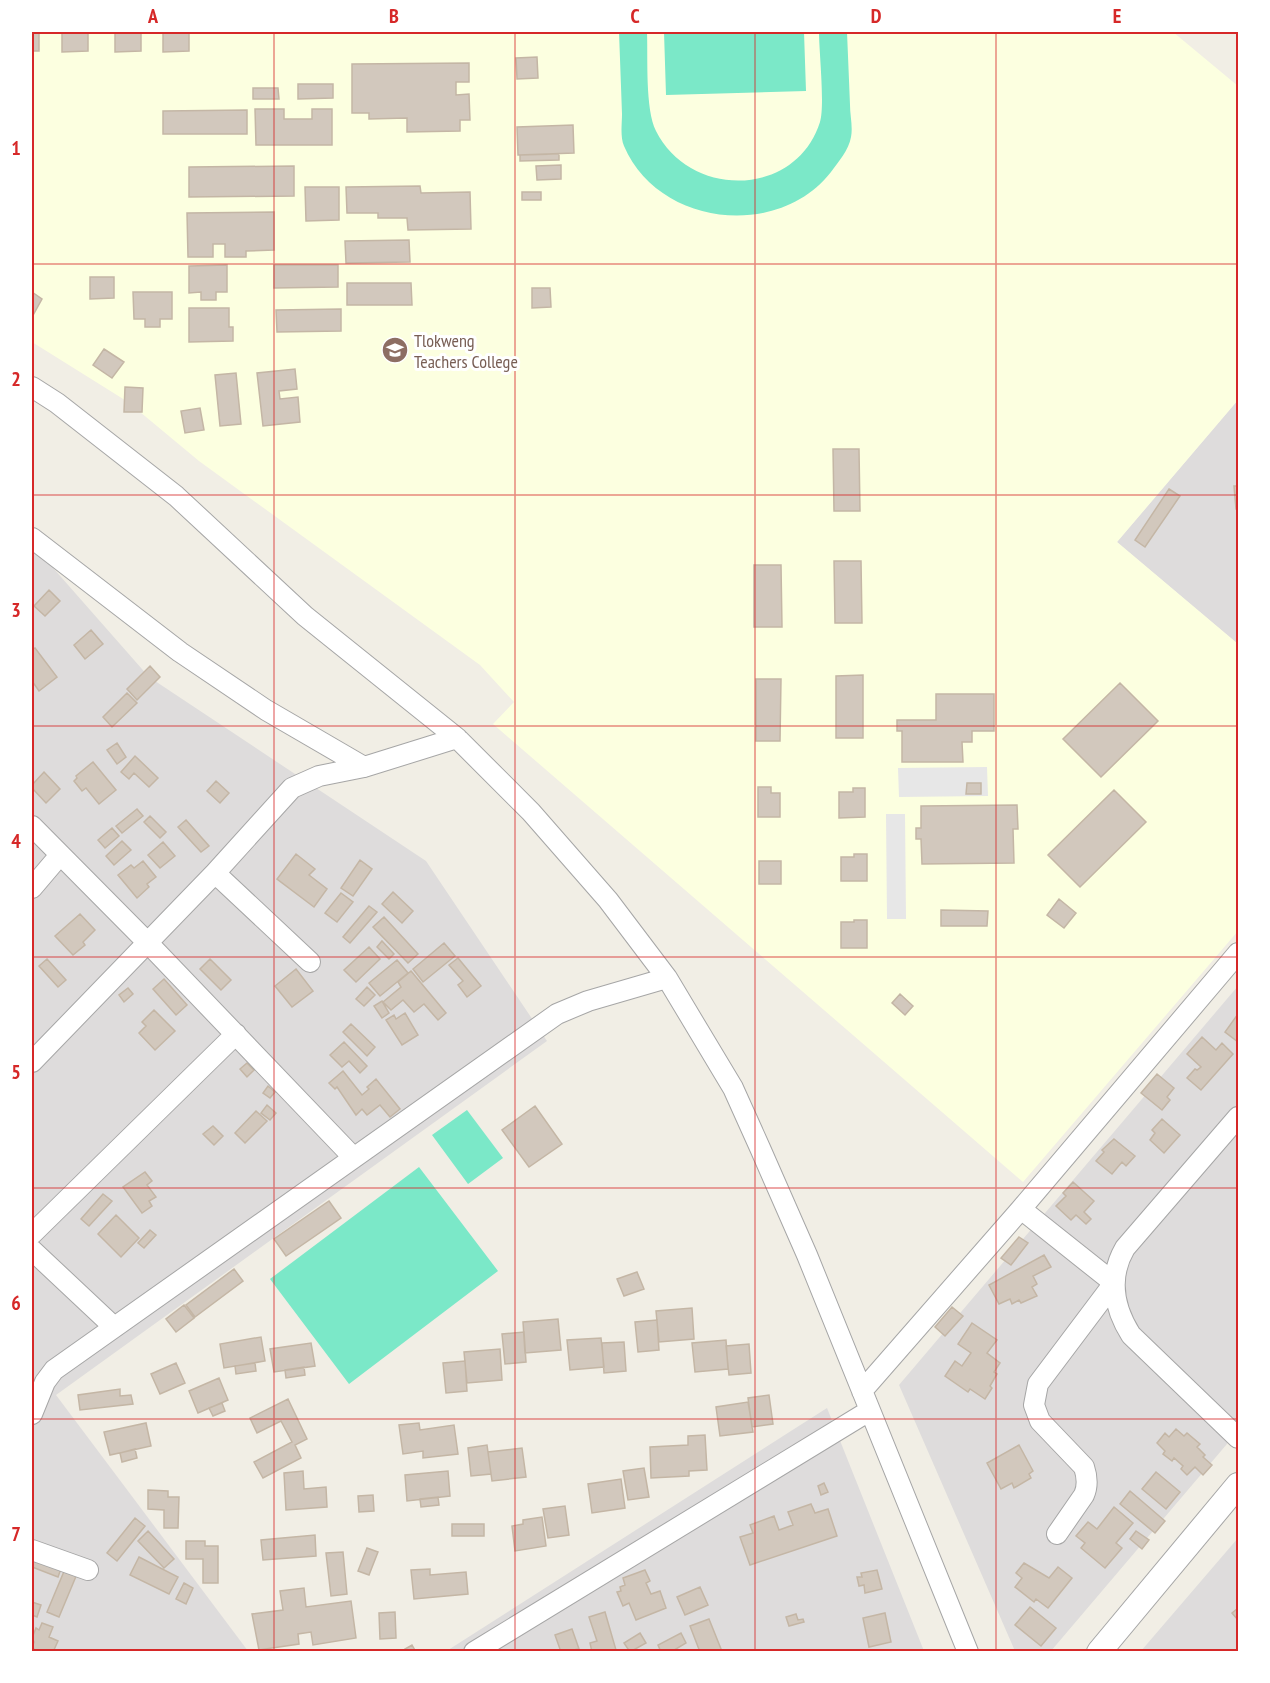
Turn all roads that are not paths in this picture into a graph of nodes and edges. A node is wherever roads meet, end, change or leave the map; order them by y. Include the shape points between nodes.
1 (32, 387) edge
2 (32, 538) edge
3 (457, 738) junction
4 (364, 767) junction
5 (32, 826) edge
6 (60, 855) junction
7 (214, 873) junction
8 (32, 888) edge
9 (147, 942) junction
10 (1239, 953) edge
11 (310, 962) dead end
12 (667, 978) junction
13 (236, 1034) junction
14 (32, 1062) edge
15 (1239, 1117) edge
16 (353, 1157) junction
17 (1021, 1209) junction
18 (32, 1234) edge
19 (32, 1250) edge
20 (1114, 1283) junction
21 (114, 1328) junction
22 (862, 1391) junction
23 (869, 1411) junction
24 (32, 1414) edge
25 (1239, 1438) edge
26 (1239, 1485) edge
27 (1057, 1534) dead end
28 (32, 1550) edge
29 (88, 1570) dead end
30 (474, 1652) edge
31 (968, 1652) edge
32 (1099, 1652) edge

1 - 3 street via 176,496 305,616
2 - 4 street via 180,652 266,710
3 - 4 street
3 - 12 street via 531,812 608,900
4 - 7 street via 319,776 292,788
5 - 6 street
6 - 8 street
6 - 9 street
7 - 9 street
7 - 11 street
9 - 13 street
9 - 14 street
10 - 17 street
12 - 16 street via 557,1014
12 - 22 street via 733,1088
13 - 16 street
13 - 18 street
15 - 20 street via 1125,1248
16 - 21 street
17 - 20 street
17 - 22 street
19 - 21 street
20 - 25 street via 1121,1317 1131,1335
20 - 27 street via 1038,1384 1034,1405 1040,1421 1084,1467 1086,1475 1084,1495
21 - 24 street via 54,1370
22 - 23 street
23 - 30 street
23 - 31 street
26 - 32 street
28 - 29 street

